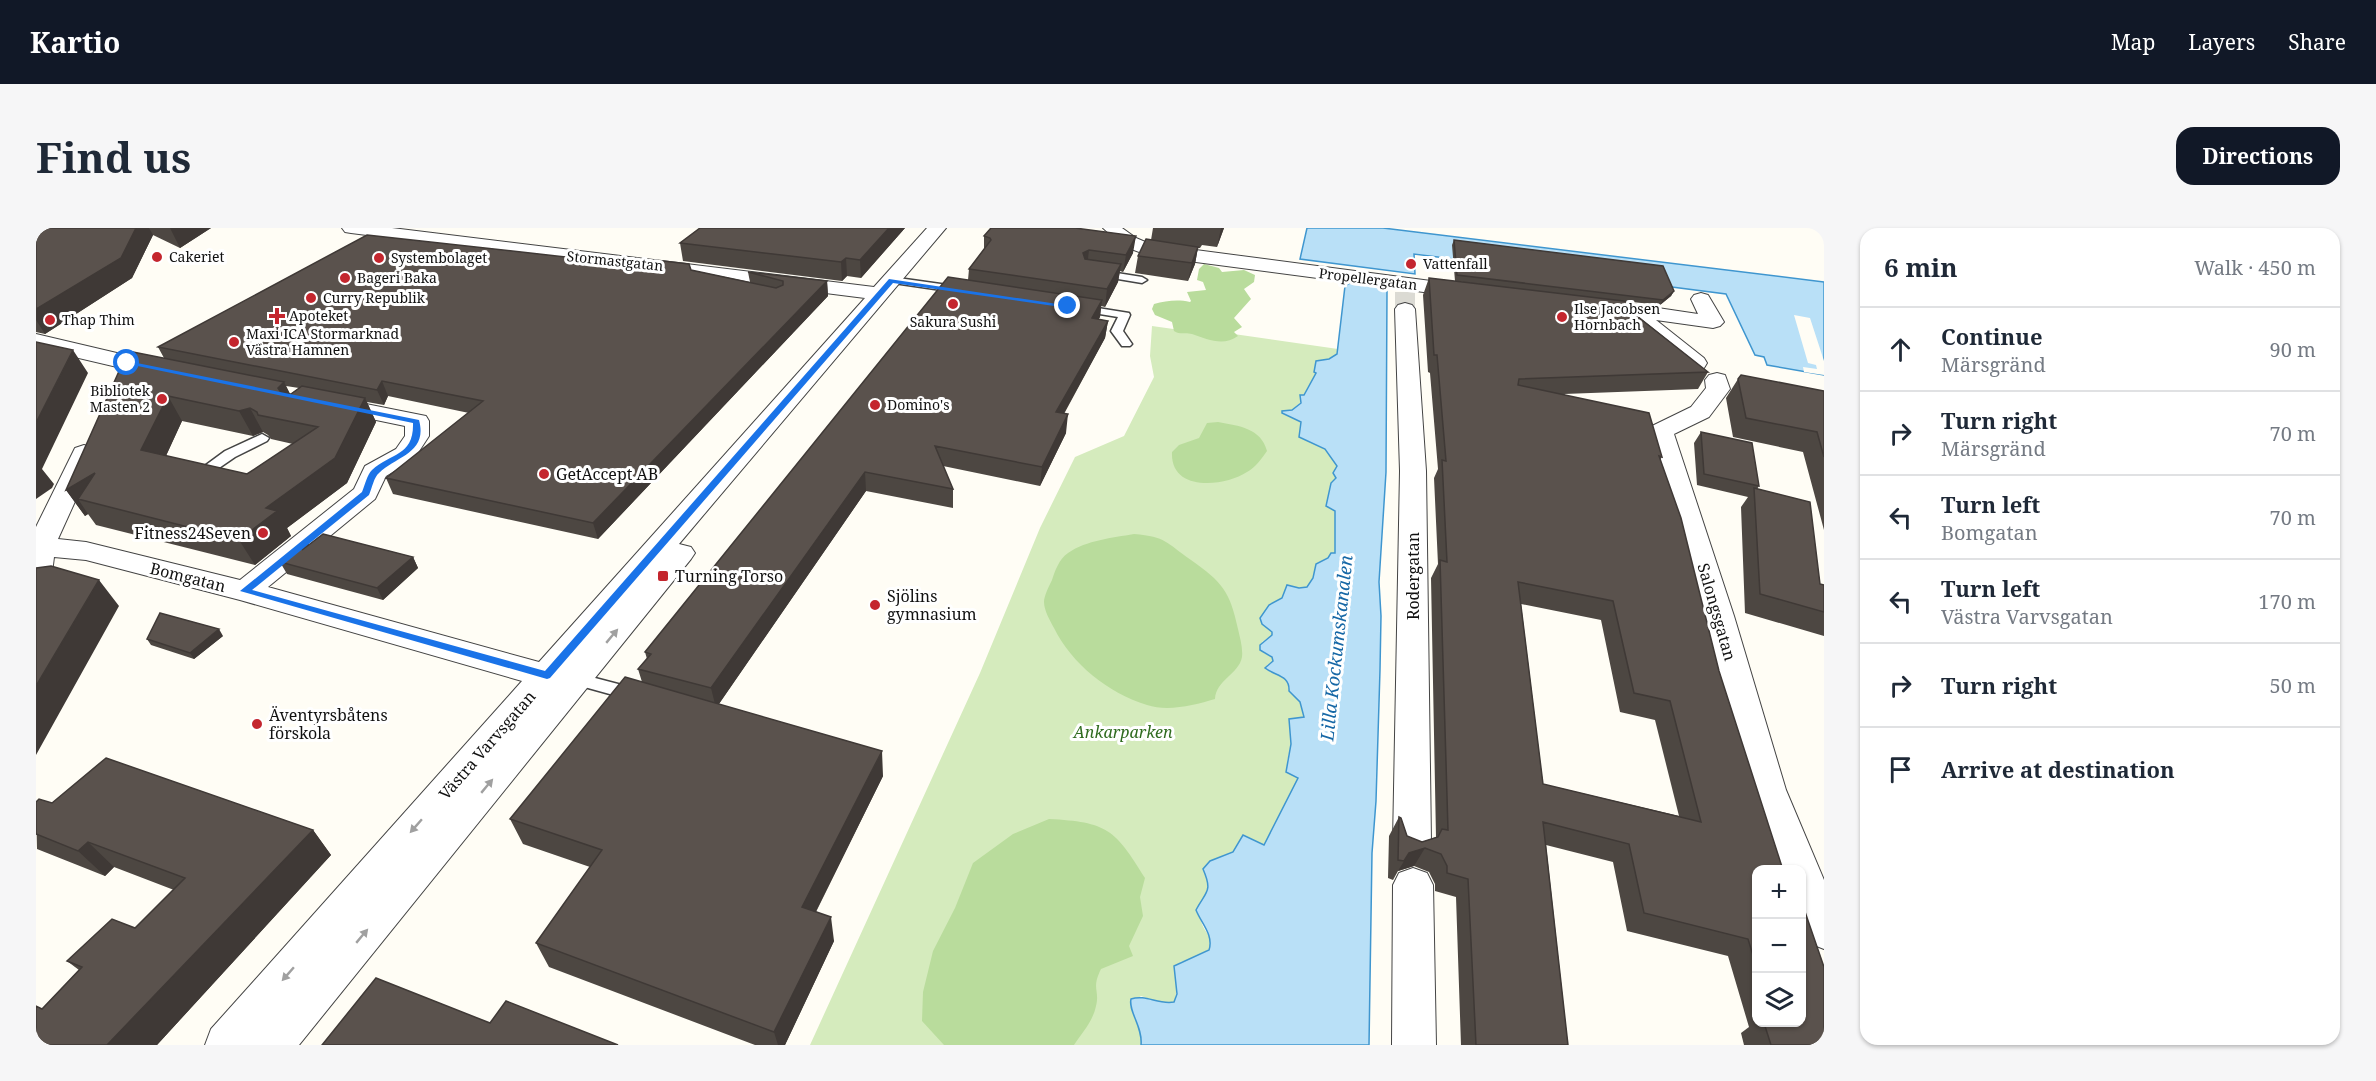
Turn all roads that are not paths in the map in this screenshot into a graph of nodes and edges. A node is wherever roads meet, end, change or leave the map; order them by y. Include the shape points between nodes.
1 (351, 228) edge
2 (498, 228) edge
3 (937, 228) edge
4 (953, 228) edge
5 (1112, 228) edge
6 (471, 244) junction
7 (697, 270) junction
8 (1087, 272) edge
9 (1142, 280) edge
10 (721, 285) edge
11 (892, 286) junction
12 (979, 293) edge
13 (1489, 294) edge
14 (1405, 295) junction
15 (1701, 299) dead end
16 (1068, 306) edge
17 (36, 341) edge
18 (1126, 344) dead end
19 (185, 375) edge
20 (302, 398) edge
21 (96, 427) edge
22 (262, 438) edge
23 (198, 476) edge
24 (38, 546) edge
25 (36, 581) edge
26 (244, 591) junction
27 (561, 678) junction
28 (651, 699) edge
29 (1412, 842) edge
30 (1798, 865) edge
31 (1806, 884) edge
32 (1413, 885) dead end
33 (1824, 930) edge
34 (226, 1045) edge
35 (270, 1045) edge
36 (1414, 1045) edge

1 - 6 street, Stormastgatan
2 - 6 street
3 - 11 street, Västra Varvsgatan
4 - 11 street, Västra Varvsgatan
5 - 14 street, Propellergatan via 1139,248
6 - 7 street, Stormastgatan
7 - 10 lane via 698,280
7 - 11 street, Stormastgatan
8 - 9 lane
11 - 12 lane via 961,285
11 - 27 street, Västra Varvsgatan
13 - 14 street, Propellergatan
14 - 29 street, Rodergatan via 1413,471
15 - 30 street, Salongsgatan via 1713,322 1621,309 1727,382 1700,412 1661,431 1768,790
16 - 18 lane via 1125,315 1117,331
17 - 19 street via 122,373
20 - 26 street via 417,421 417,436 405,454 374,472 366,493
21 - 24 street
22 - 23 lane
24 - 25 street
24 - 26 street, Bomgatan via 86,551
26 - 27 street, Bomgatan
27 - 28 lane
27 -> 34 street, Västra Varvsgatan
35 -> 27 street, Västra Varvsgatan
31 - 33 street
32 - 36 street

